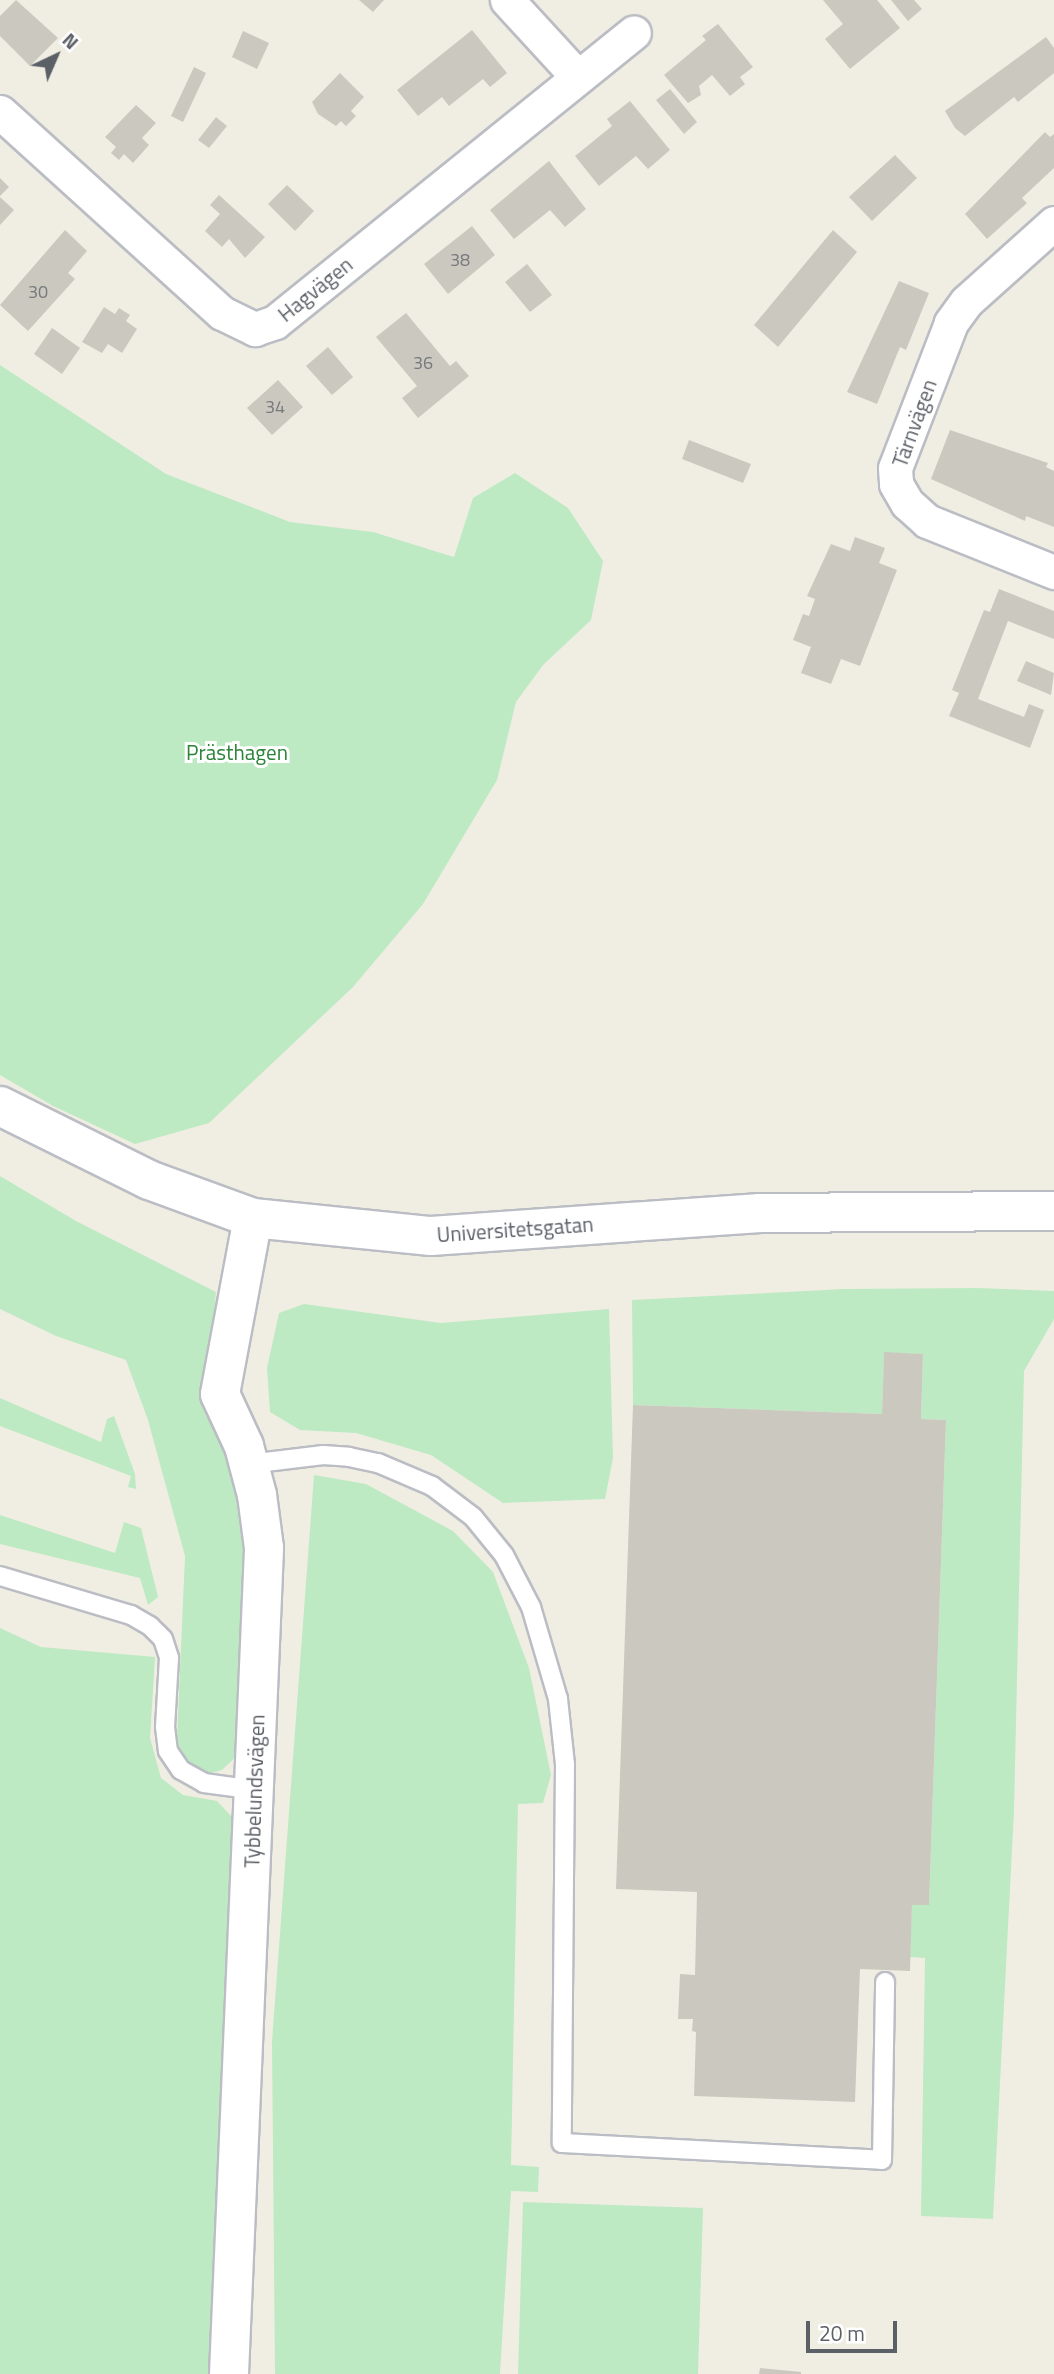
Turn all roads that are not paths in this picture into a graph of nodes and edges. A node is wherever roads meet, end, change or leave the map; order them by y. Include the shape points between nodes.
1 (507, 0) edge
2 (634, 32) dead end
3 (578, 76) junction
4 (0, 112) edge
5 (1054, 223) edge
6 (1054, 572) edge
7 (0, 1106) edge
8 (1054, 1211) edge
9 (253, 1218) junction
10 (249, 1464) junction
11 (0, 1576) edge
12 (255, 1790) junction
13 (885, 1982) dead end
14 (229, 2374) edge

1 - 3 street
2 - 3 street, Hagvägen
3 - 4 street, Hagvägen via 275,322 255,329 222,313
5 - 6 street, Tärnvägen via 967,302 951,323 895,468 896,484 907,503 927,521
7 - 9 street, Universitetsgatan via 149,1180
8 - 9 street, Universitetsgatan via 760,1213 439,1236
9 - 10 street, Tybbelundsvägen via 220,1394
10 - 12 street, Tybbelundsvägen via 264,1548
10 - 13 lane via 323,1455 349,1457 378,1463 432,1486 472,1517 504,1555 531,1607 558,1699 565,1764 562,2143 882,2160
11 - 12 lane via 120,1612 150,1626 163,1639 169,1658 168,1751 181,1770 204,1783
12 - 14 street, Tybbelundsvägen

